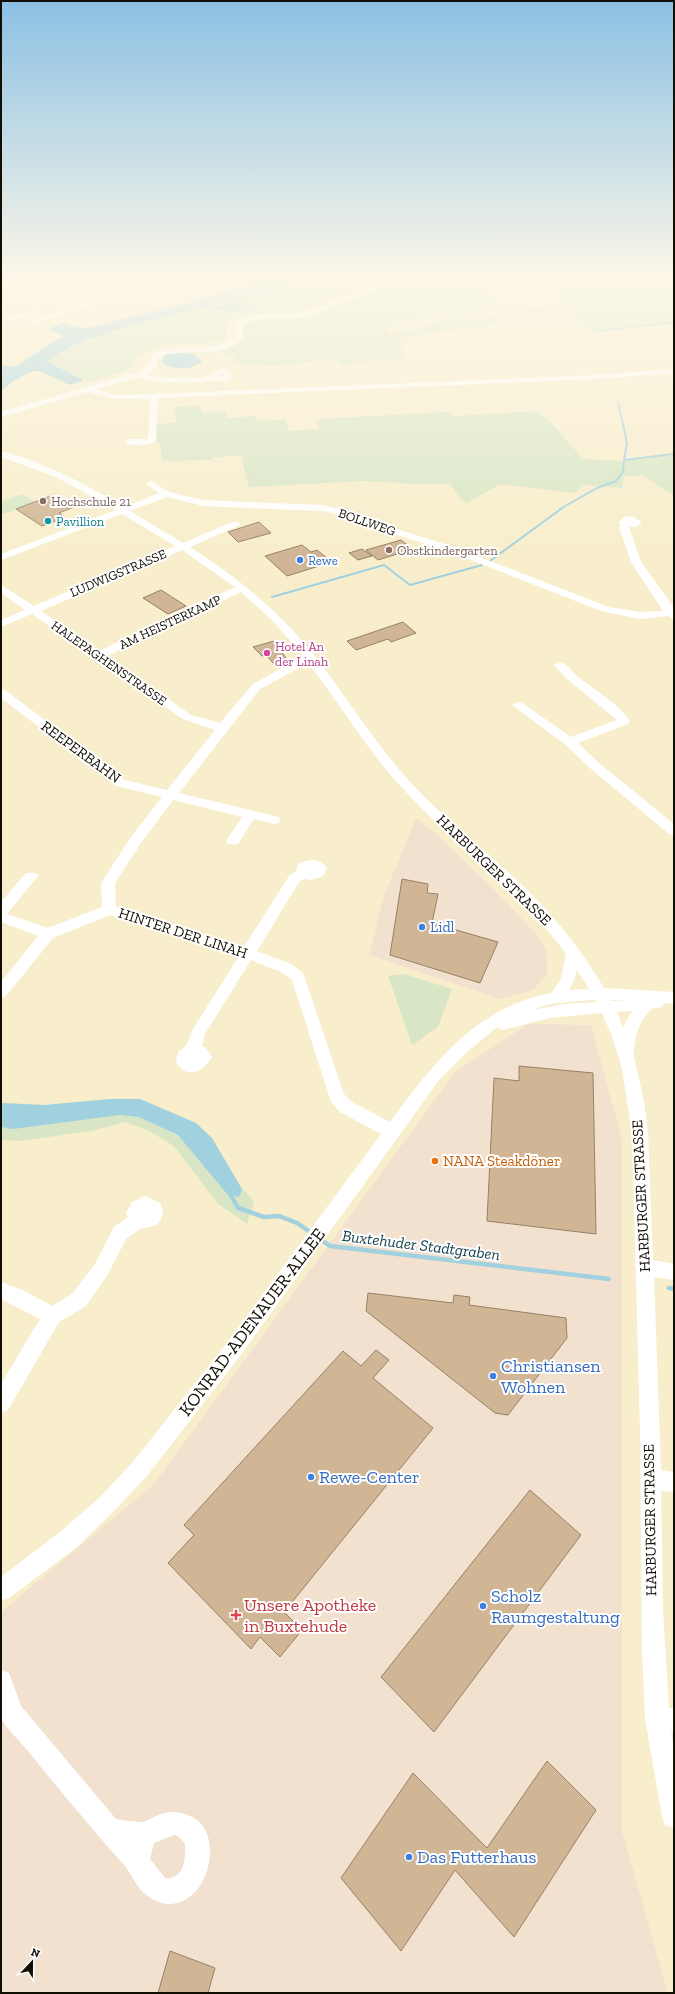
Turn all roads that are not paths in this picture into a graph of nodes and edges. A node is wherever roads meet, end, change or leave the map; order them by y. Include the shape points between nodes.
1 (151, 368) edge
2 (674, 371) edge
3 (138, 375) junction
4 (205, 379) dead end
5 (90, 390) junction
6 (154, 396) junction
7 (1, 415) edge
8 (129, 442) dead end
9 (1, 454) edge
10 (151, 484) dead end
11 (166, 494) junction
12 (123, 510) junction
13 (235, 524) dead end
14 (626, 524) dead end
15 (181, 546) junction
16 (1, 557) edge
17 (1, 588) edge
18 (241, 588) junction
19 (33, 610) junction
20 (673, 613) edge
21 (1, 624) edge
22 (98, 656) junction
23 (310, 657) junction
24 (560, 664) dead end
25 (1, 692) edge
26 (518, 705) dead end
27 (222, 728) junction
28 (570, 742) junction
29 (169, 796) junction
30 (250, 815) junction
31 (274, 820) dead end
32 (674, 832) edge
33 (233, 841) dead end
34 (303, 873) dead end
35 (31, 876) dead end
36 (109, 910) junction
37 (1, 911) edge
38 (1, 917) edge
39 (48, 934) junction
40 (248, 953) junction
41 (574, 953) junction
42 (1, 992) edge
43 (557, 998) junction
44 (674, 999) edge
45 (604, 1001) junction
46 (646, 1004) junction
47 (480, 1033) junction
48 (193, 1050) dead end
49 (625, 1054) junction
50 (392, 1132) junction
51 (138, 1220) dead end
52 (644, 1267) junction
53 (674, 1272) edge
54 (1, 1290) edge
55 (52, 1316) junction
56 (1, 1403) edge
57 (651, 1479) junction
58 (674, 1482) edge
59 (1, 1590) edge
60 (1, 1681) edge
61 (7, 1709) edge
62 (666, 1720) edge
63 (674, 1816) edge
64 (109, 1831) junction
65 (145, 1834) junction
66 (138, 1861) junction

1 - 3 street
2 - 6 street via 596,377
3 - 4 street via 155,381
3 - 5 street
5 - 6 street via 114,397
5 - 7 street
6 - 8 street via 152,441
9 - 12 street, HARBURGER STRASSE via 66,477
10 - 11 street, BOLLWEG
11 - 12 street
11 - 20 street, BOLLWEG via 203,503 322,508 351,514 451,549 604,609 648,617
12 - 15 street, HARBURGER STRASSE
12 - 16 street
13 - 15 street, LUDWIGSTRASSE
14 - 20 street via 624,527 636,562
15 - 18 street, HARBURGER STRASSE
15 - 19 street, LUDWIGSTRASSE
17 - 19 street, HALEPAGHENSTRASSE
18 - 22 street, AM HEISTERKAMP
18 - 23 street, HARBURGER STRASSE via 274,616
19 - 21 street, LUDWIGSTRASSE
19 - 22 street, HALEPAGHENSTRASSE
22 - 27 street, HALEPAGHENSTRASSE via 187,717
23 - 27 street, HINTER DER LINAH via 256,687
23 - 41 street, HARBURGER STRASSE via 381,756 409,788 517,889
24 - 28 street via 571,677 624,721
25 - 29 street, REEPERBAHN via 120,783
26 - 28 street
27 - 29 street, HINTER DER LINAH
28 - 32 street
29 - 30 street, REEPERBAHN
29 - 36 street, HINTER DER LINAH via 108,883
30 - 31 street, REEPERBAHN
30 - 33 street
34 - 40 street via 294,879
35 - 37 street
36 - 39 street
36 - 40 street, HINTER DER LINAH
38 - 39 street
39 - 42 street
40 - 48 street via 198,1033
40 - 50 street, HINTER DER LINAH via 286,968 298,977 338,1097 346,1107
41 - 43 street via 568,978
41 - 45 street, HARBURGER STRASSE
43 - 45 street, KONRAD-ADENAUER-ALLEE
43 - 47 street, KONRAD-ADENAUER-ALLEE via 512,1011
44 - 45 street via 628,994
44 - 46 street
45 - 46 street
45 - 47 street, KONRAD-ADENAUER-ALLEE via 536,1014
45 - 49 street, HARBURGER STRASSE
46 - 49 street via 630,1026
47 - 50 street, KONRAD-ADENAUER-ALLEE via 434,1075
49 - 52 street, HARBURGER STRASSE via 632,1082 642,1154
50 - 59 street, KONRAD-ADENAUER-ALLEE via 233,1350 140,1469 106,1505 69,1538
51 - 55 street via 120,1233 101,1270 79,1300
52 - 53 street
52 - 57 street, HARBURGER STRASSE
54 - 55 street
55 - 56 street
57 - 58 street
57 - 62 street, HARBURGER STRASSE via 652,1630
60 - 61 street
61 - 64 street
62 - 63 street, HARBURGER STRASSE via 666,1783
64 - 65 street
64 - 66 street
65 - 66 street via 139,1847
65 - 66 street via 173,1823 184,1826 196,1841 198,1863 186,1884 177,1890 167,1891 156,1887

